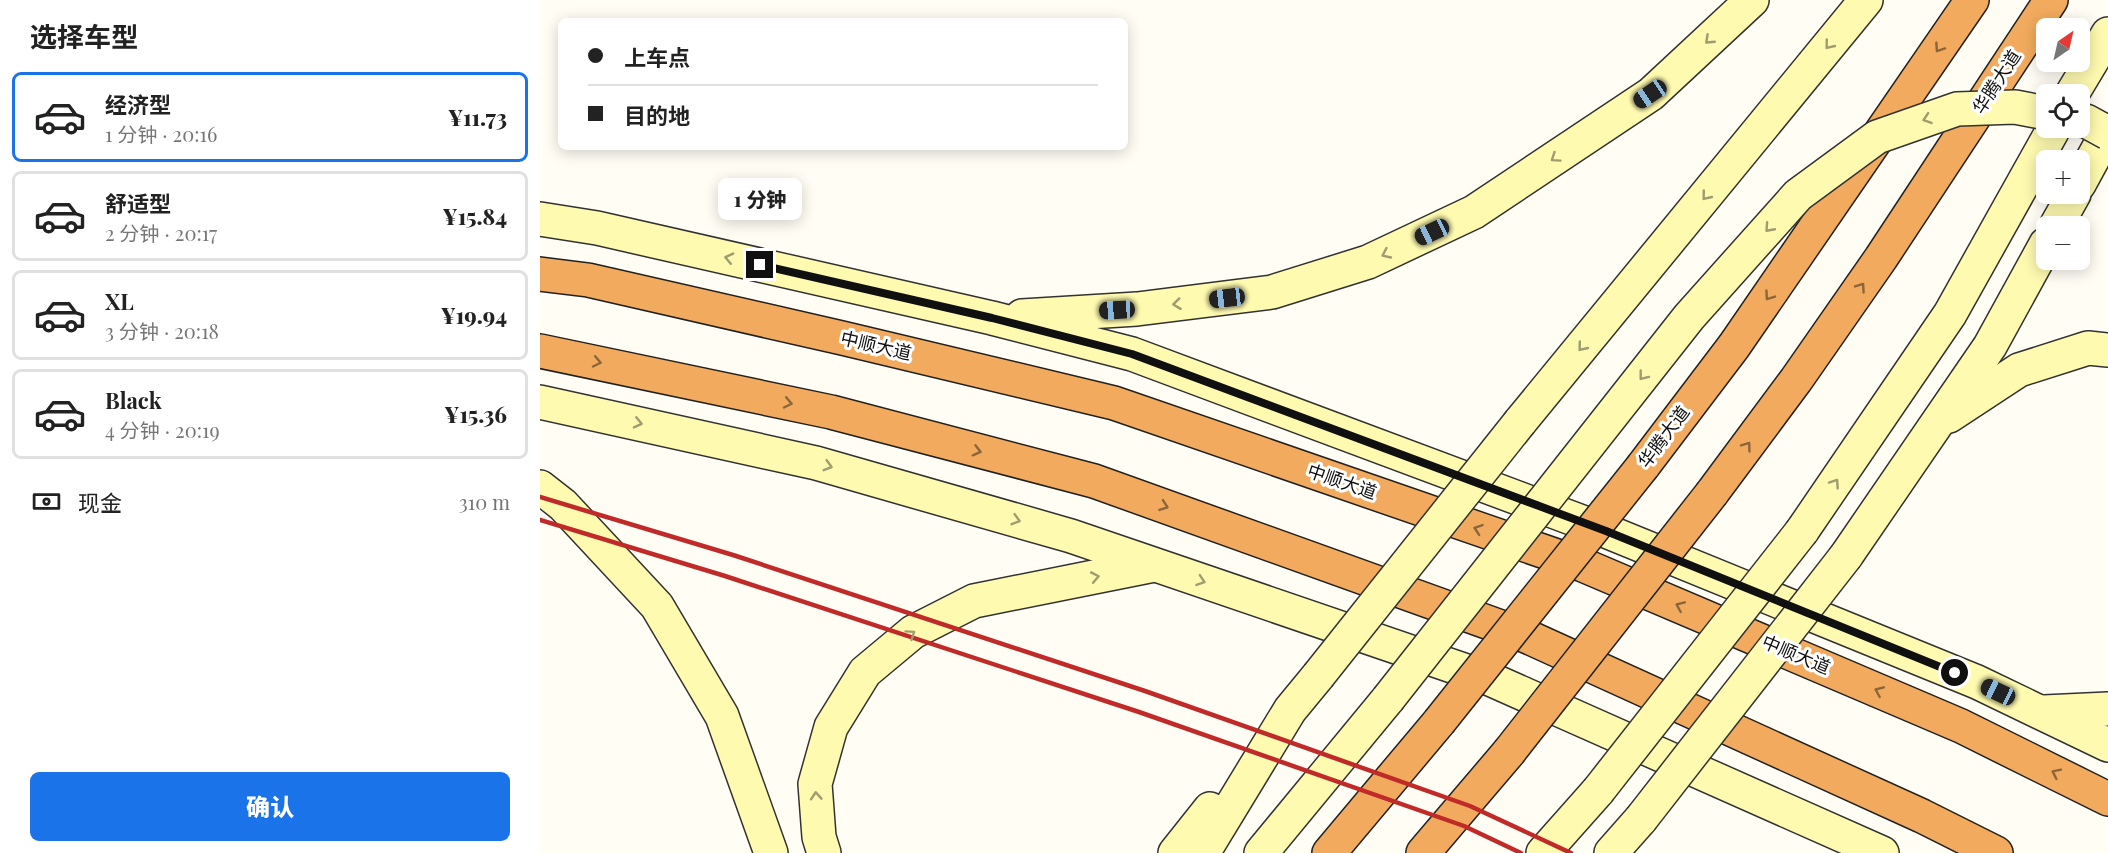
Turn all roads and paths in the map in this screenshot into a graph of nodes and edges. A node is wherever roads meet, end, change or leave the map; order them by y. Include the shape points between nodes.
1 (1752, 0) edge
2 (1866, 0) edge
3 (1972, 0) edge
4 (2051, 0) edge
5 (2108, 34) edge
6 (2078, 84) edge
7 (2036, 111) edge
8 (2090, 123) edge
9 (2108, 132) edge
10 (2048, 138) edge
11 (2090, 164) edge
12 (540, 219) edge
13 (2036, 262) edge
14 (540, 274) edge
15 (992, 318) junction
16 (2108, 350) edge
17 (540, 351) edge
18 (540, 402) edge
19 (1935, 426) junction
20 (540, 487) edge
21 (1154, 565) junction
22 (2108, 709) edge
23 (1290, 710) junction
24 (2041, 713) junction
25 (2108, 745) edge
26 (2108, 798) edge
27 (771, 853) edge
28 (824, 853) edge
29 (1175, 853) edge
30 (1203, 853) edge
31 (1261, 853) edge
32 (1329, 853) edge
33 (1424, 853) edge
34 (1543, 853) edge
35 (1611, 853) edge
36 (1882, 853) edge
37 (1996, 853) edge

1 -> 15 main road via 1650,94 1474,212 1368,262 1272,292 1137,309
2 -> 23 main road, bridge
3 -> 32 highway, 华腾大道, bridge via 1734,346 1439,722
33 -> 4 highway, 华腾大道, bridge via 1509,752 1796,380
5 - 6 main road
7 -> 31 main road, bridge via 2015,107 1957,109 1877,137 1798,195 1689,317 1388,699
8 - 9 main road, bridge
9 - 11 main road
34 -> 10 main road, bridge via 1598,791 1802,531 1950,314
15 -> 12 main road via 597,228
13 - 19 main road via 1990,346
26 -> 14 highway, 中顺大道 via 1961,726 1583,565 1113,403 588,280
15 - 24 main road via 1132,354 1606,531 1977,682
16 - 19 main road via 2088,348 2019,370
17 -> 37 highway via 831,412 1094,481 1526,636
18 -> 21 main road via 816,462 1071,536
19 - 35 main road, bridge via 1846,556
20 - 27 main road via 563,505 657,606 722,716
28 -> 21 main road via 815,784 831,727 865,672 913,632 974,601
21 -> 36 main road via 1490,680
22 - 24 main road
23 - 29 main road
23 - 30 main road
24 - 25 main road

